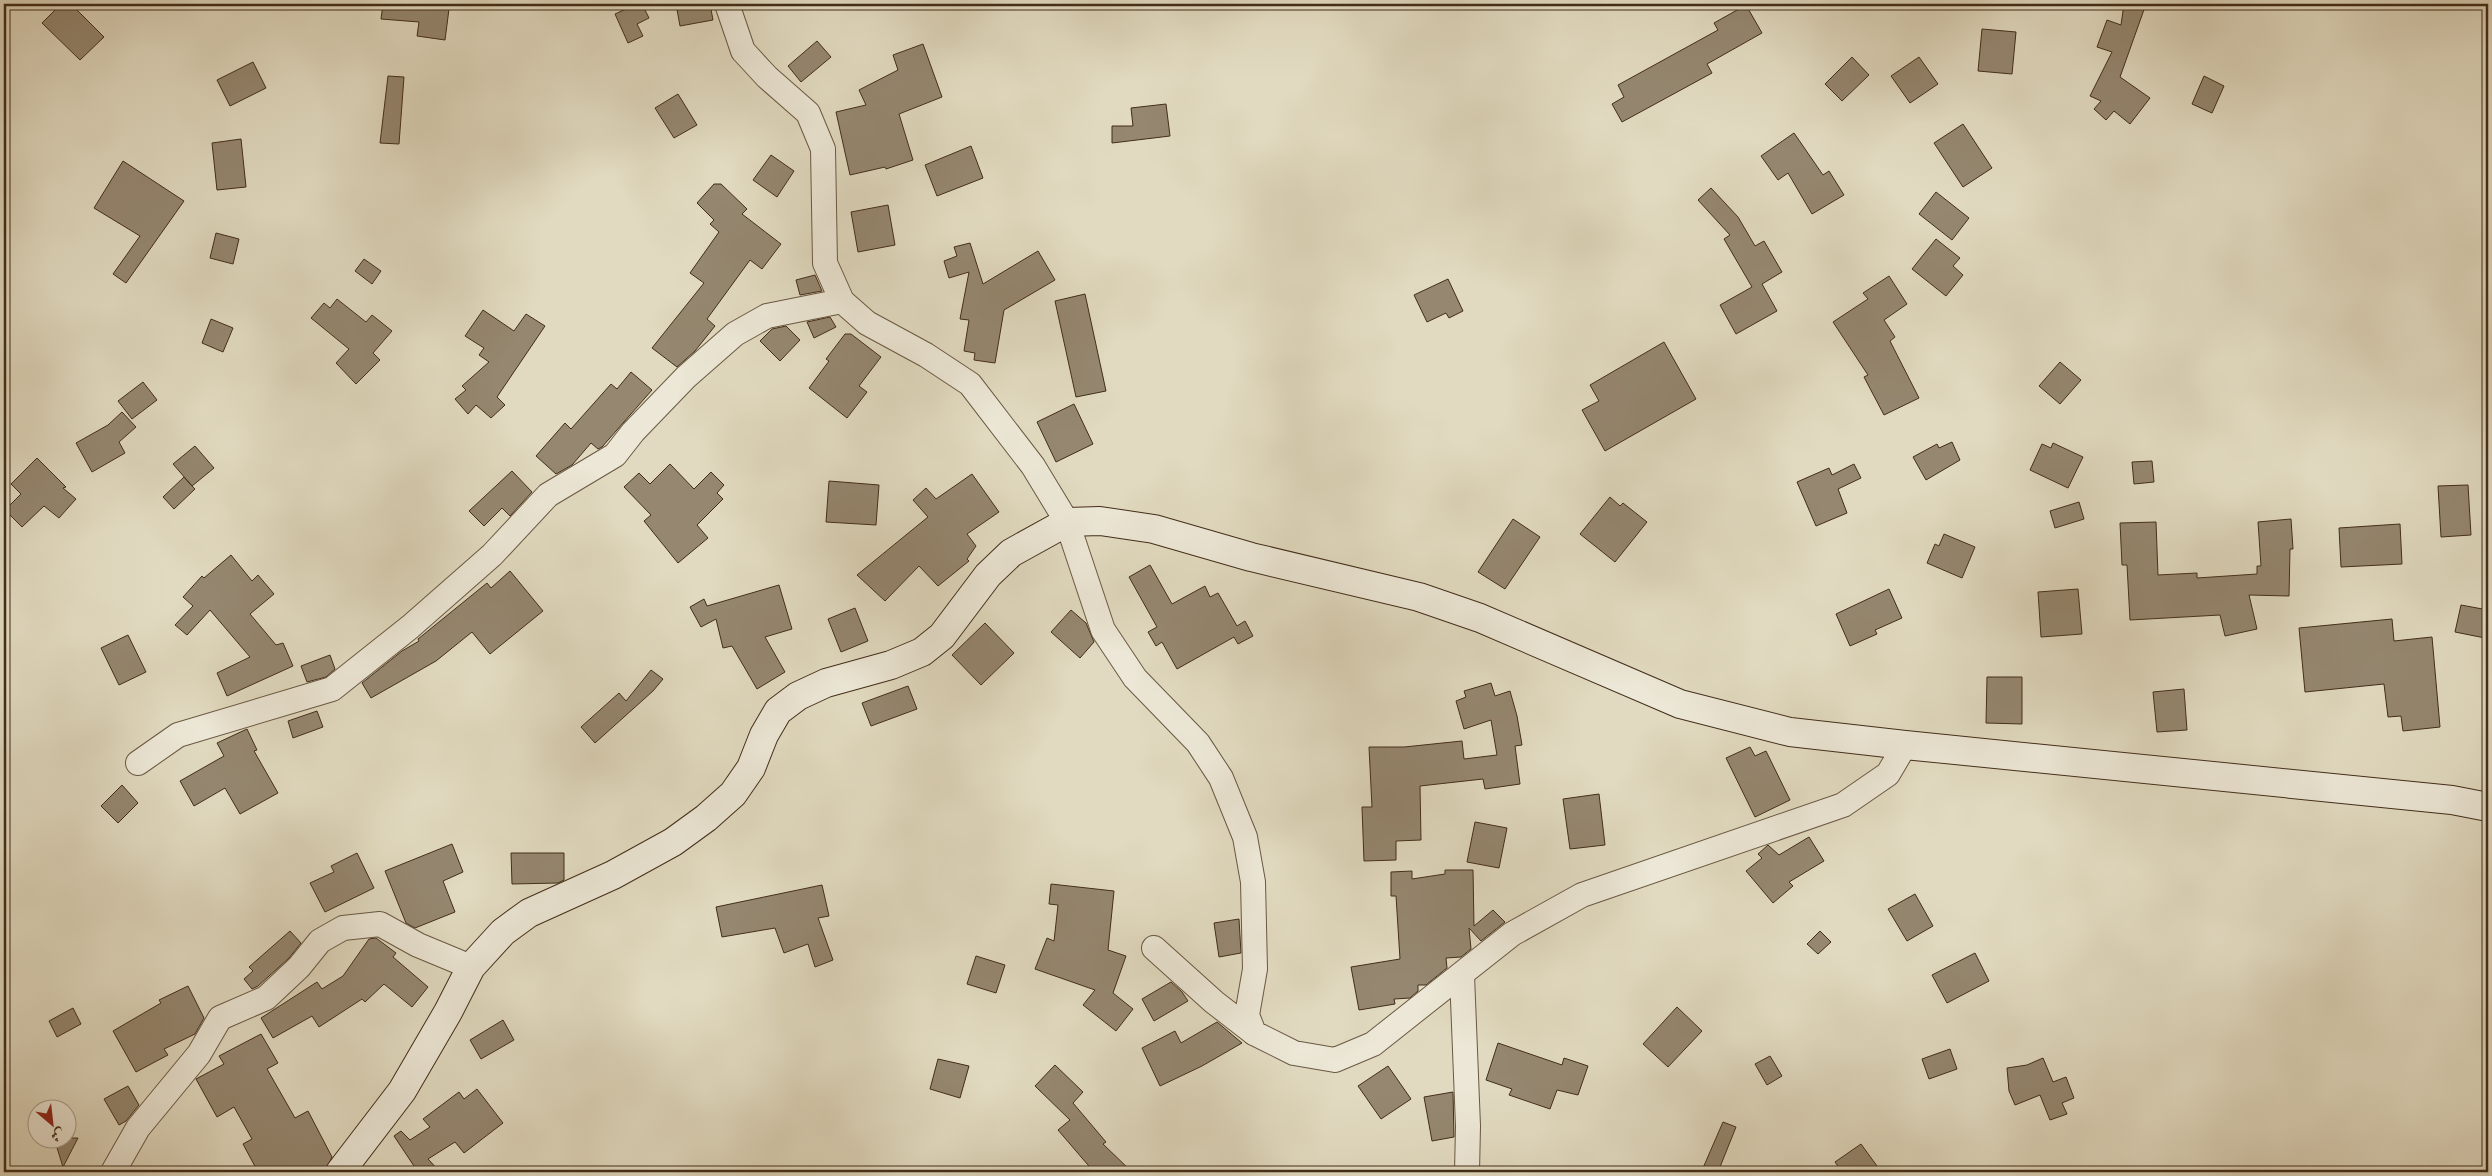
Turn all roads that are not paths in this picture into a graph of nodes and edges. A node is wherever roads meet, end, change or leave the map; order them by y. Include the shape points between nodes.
1 (727, 4) edge
2 (842, 301) junction
3 (1067, 522) junction
4 (1906, 745) junction
5 (138, 763) dead end
6 (2488, 807) edge
7 (1154, 948) dead end
8 (471, 967) junction
9 (1462, 975) junction
10 (1254, 1033) junction
11 (113, 1172) edge
12 (340, 1172) edge
13 (1467, 1172) edge

1 - 2 street via 743,51 808,113 823,149 825,263
2 - 3 street via 867,324 926,355 970,384 1033,466
2 - 5 street via 767,316 735,334 686,377 615,455 548,495 492,556 332,690 178,735
3 - 4 main road via 1100,521 1154,528 1419,597 1480,618 1680,704 1790,732
3 - 8 main road via 1011,553 988,575 942,636 922,652 891,665 826,683 798,696 778,711 764,734 751,768 733,794 706,818 673,842 613,875 529,912 503,932
3 - 10 street via 1102,630 1135,678 1198,743 1221,778 1245,837 1253,882 1255,969 1247,1015
4 - 6 main road via 2452,800
4 - 9 street via 1888,774 1843,805 1582,895 1512,934
7 - 10 street
8 - 11 street via 418,945 380,924 343,928 320,941 299,967 266,998 220,1018 199,1054 138,1128
8 - 12 main road via 402,1091
9 - 10 street via 1372,1044 1335,1060 1294,1053
9 - 13 street

